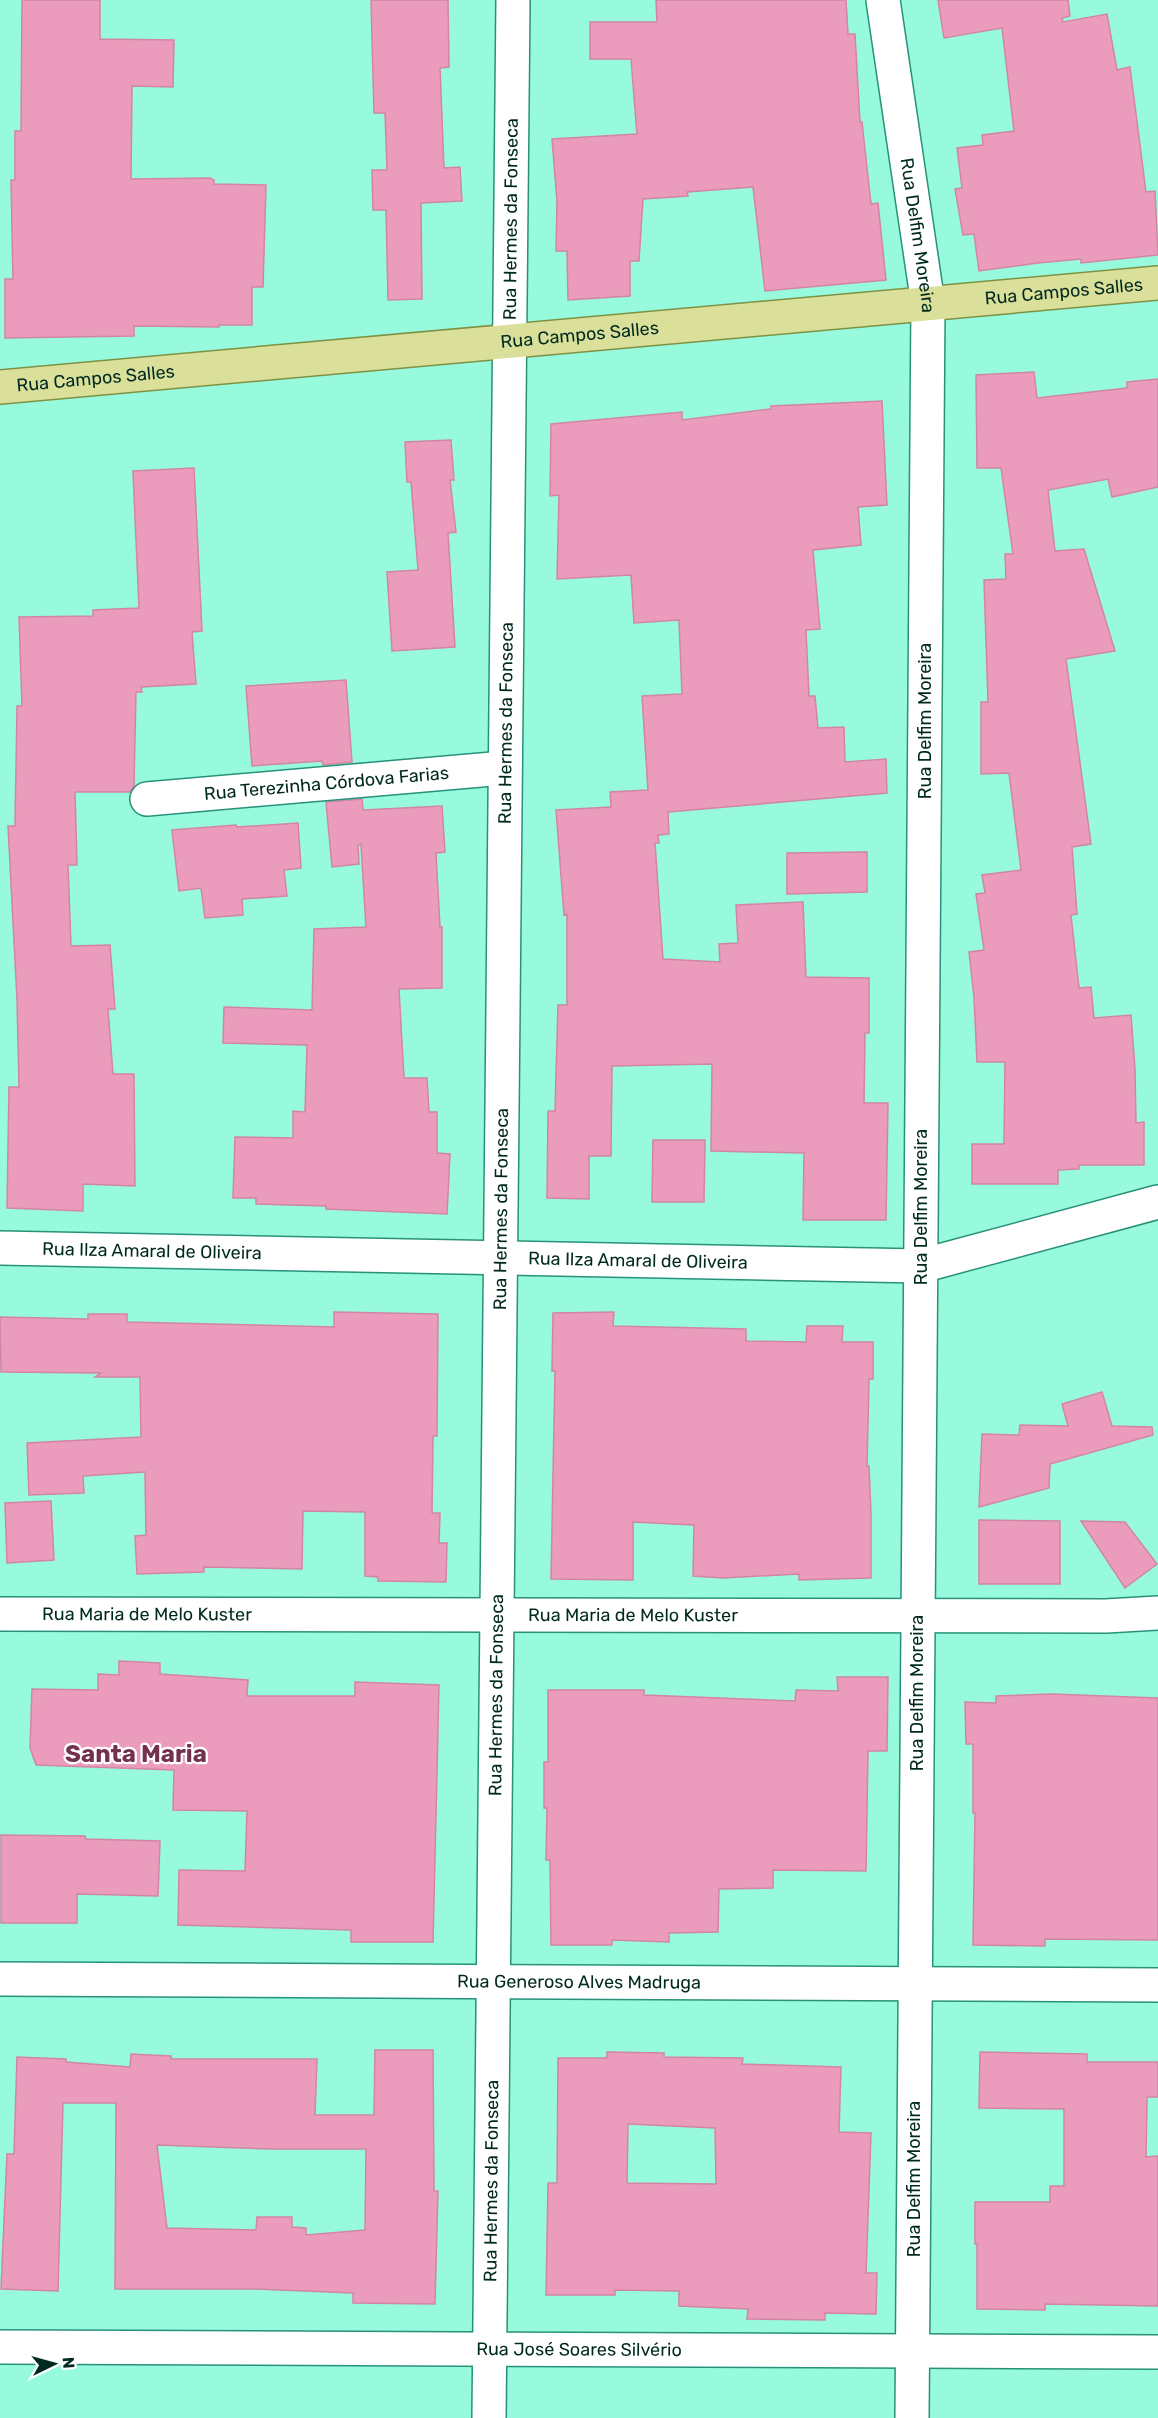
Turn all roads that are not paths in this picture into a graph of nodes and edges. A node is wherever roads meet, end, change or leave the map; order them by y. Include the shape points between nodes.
1 (513, 0) edge
2 (883, 0) edge
3 (1158, 283) edge
4 (928, 304) junction
5 (510, 342) junction
6 (0, 387) edge
7 (504, 768) junction
8 (147, 798) dead end
9 (1158, 1202) edge
10 (0, 1248) edge
11 (500, 1257) junction
12 (921, 1266) junction
13 (1158, 1613) edge
14 (0, 1614) edge
15 (496, 1615) junction
16 (918, 1616) junction
17 (0, 1979) edge
18 (493, 1981) junction
19 (915, 1983) junction
20 (1158, 1985) edge
21 (0, 2347) edge
22 (489, 2349) junction
23 (912, 2351) junction
24 (1158, 2352) edge
25 (489, 2418) edge
26 (912, 2418) edge

1 - 5 street, Rua Hermes da Fonseca
2 - 4 street, Rua Delfim Moreira
3 - 4 main road, Rua Campos Salles
4 - 5 main road, Rua Campos Salles
4 - 12 street, Rua Delfim Moreira
5 - 6 main road, Rua Campos Salles
5 - 7 street, Rua Hermes da Fonseca
7 - 8 street, Rua Terezinha Córdova Farias
7 - 11 street, Rua Hermes da Fonseca
9 - 12 street, Rua Ilza Amaral de Oliveira
10 - 11 street, Rua Ilza Amaral de Oliveira
11 - 12 street, Rua Ilza Amaral de Oliveira
11 - 15 street, Rua Hermes da Fonseca
12 - 16 street, Rua Delfim Moreira
13 - 16 street, Rua Maria de Melo Kuster
14 - 15 street, Rua Maria de Melo Kuster
15 - 16 street, Rua Maria de Melo Kuster
15 - 18 street, Rua Hermes da Fonseca
16 - 19 street, Rua Delfim Moreira
17 - 18 street, Rua Generoso Alves Madruga
18 - 19 street, Rua Generoso Alves Madruga
18 - 22 street, Rua Hermes da Fonseca
19 - 20 street, Rua Generoso Alves Madruga
19 - 23 street, Rua Delfim Moreira
21 - 22 street, Rua José Soares Silvério
22 - 23 street, Rua José Soares Silvério
22 - 25 street, Rua Hermes da Fonseca
23 - 24 street, Rua José Soares Silvério
23 - 26 street, Rua Delfim Moreira

